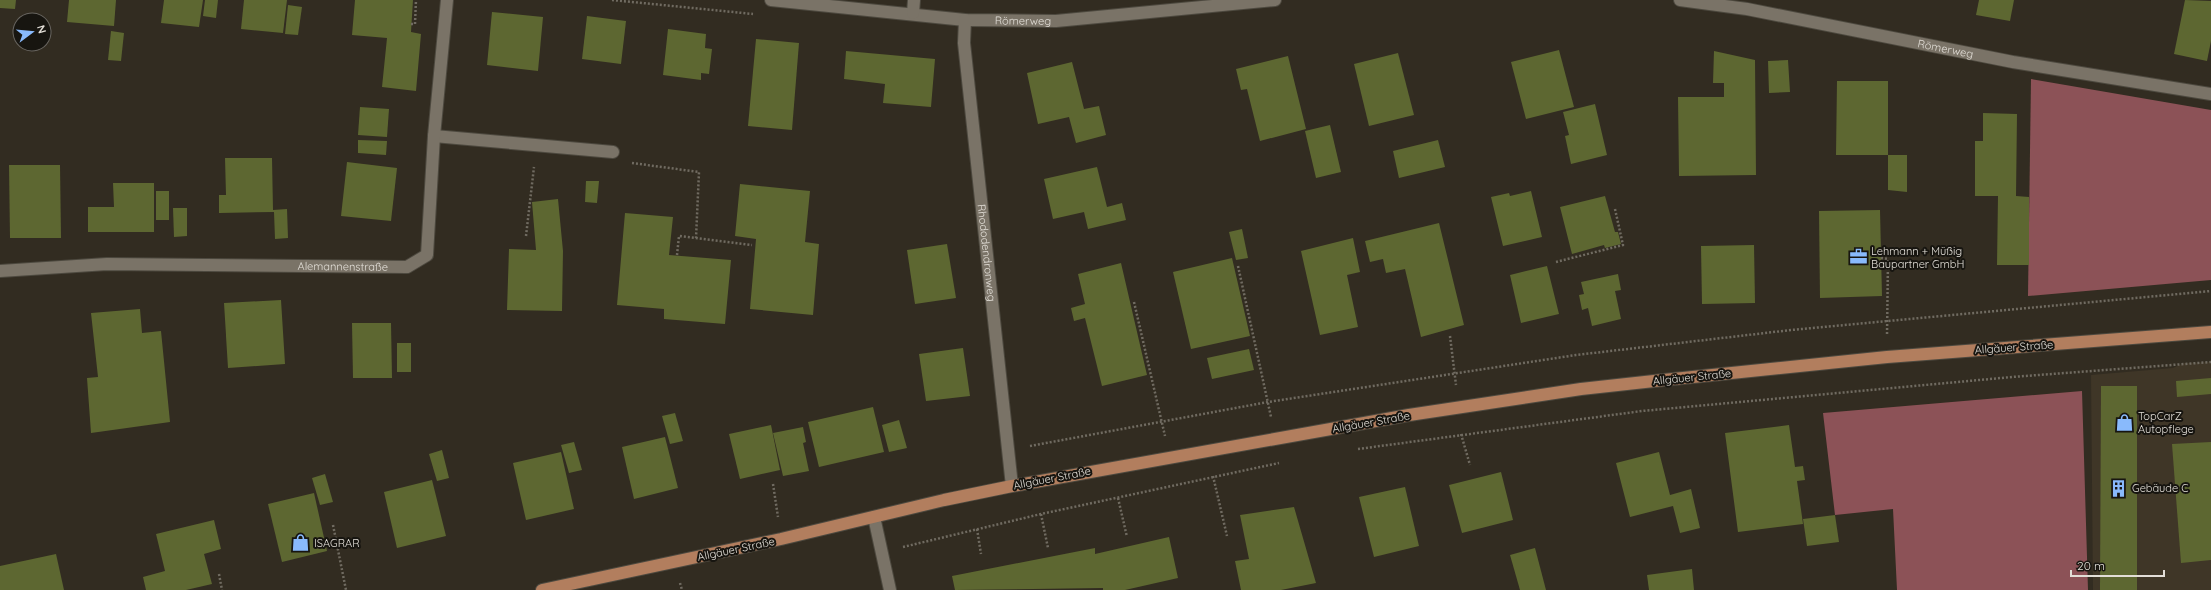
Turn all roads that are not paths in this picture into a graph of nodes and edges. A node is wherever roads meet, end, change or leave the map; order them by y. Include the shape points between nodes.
1 (447, 0) edge
2 (771, 0) edge
3 (914, 0) edge
4 (1274, 0) edge
5 (1680, 0) edge
6 (913, 13) junction
7 (965, 20) junction
8 (2211, 94) edge
9 (434, 136) junction
10 (613, 152) road end
11 (0, 271) edge
12 (2211, 332) edge
13 (1012, 486) junction
14 (874, 516) junction
15 (542, 590) edge
16 (890, 590) edge

1 - 9 street, Alemannenstraße
2 - 6 street, Römerweg
3 - 6 street
4 - 7 street, Römerweg via 1070,20
5 - 8 street, Römerweg via 1747,9 2013,62
6 - 7 street, Römerweg
7 - 13 street, Rhododendronweg via 964,43
9 - 10 street
9 - 11 street, Alemannenstraße via 427,255 407,267 107,264
12 - 13 main road, Allgäuer Straße via 1887,357 1581,389 1209,449
13 - 14 main road, Allgäuer Straße
14 - 15 main road, Allgäuer Straße via 781,539
14 - 16 street

